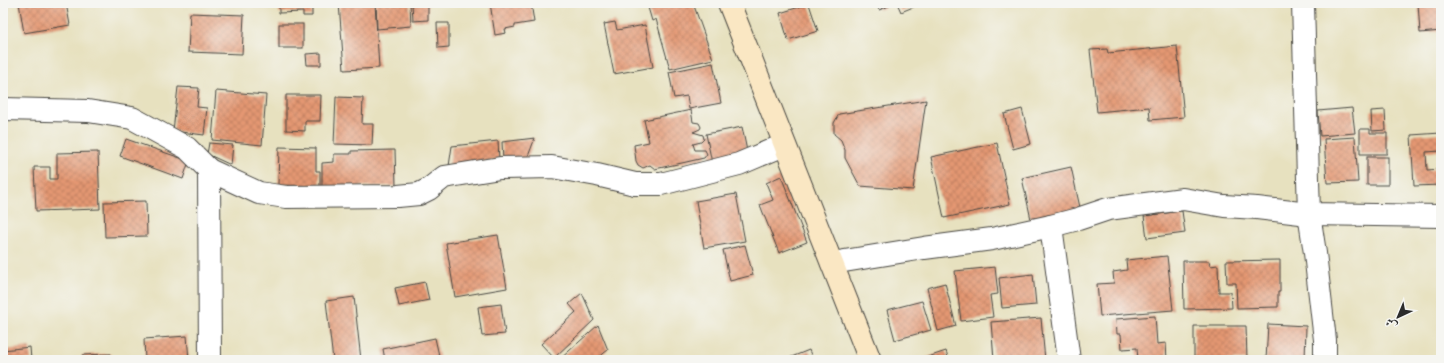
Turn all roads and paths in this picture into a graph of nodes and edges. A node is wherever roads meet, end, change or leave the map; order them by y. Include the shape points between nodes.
1 (729, 3) edge
2 (1304, 3) edge
3 (3, 109) edge
4 (784, 146) junction
5 (209, 170) junction
6 (1309, 214) junction
7 (1441, 216) edge
8 (1051, 226) junction
9 (832, 263) junction
10 (210, 360) edge
11 (870, 360) edge
12 (1069, 360) edge
13 (1325, 360) edge

1 - 4 street
2 - 6 street
3 - 5 street via 88,111 132,118 187,148
4 - 5 street via 739,164 661,184 635,184 552,168 500,168 444,178 430,189 418,194 398,196 286,197 259,193
4 - 9 street
5 - 10 street
6 - 7 street
6 - 8 street via 1224,206 1183,199 1108,209
6 - 13 street
8 - 9 street via 992,239
8 - 12 street
9 - 11 street

